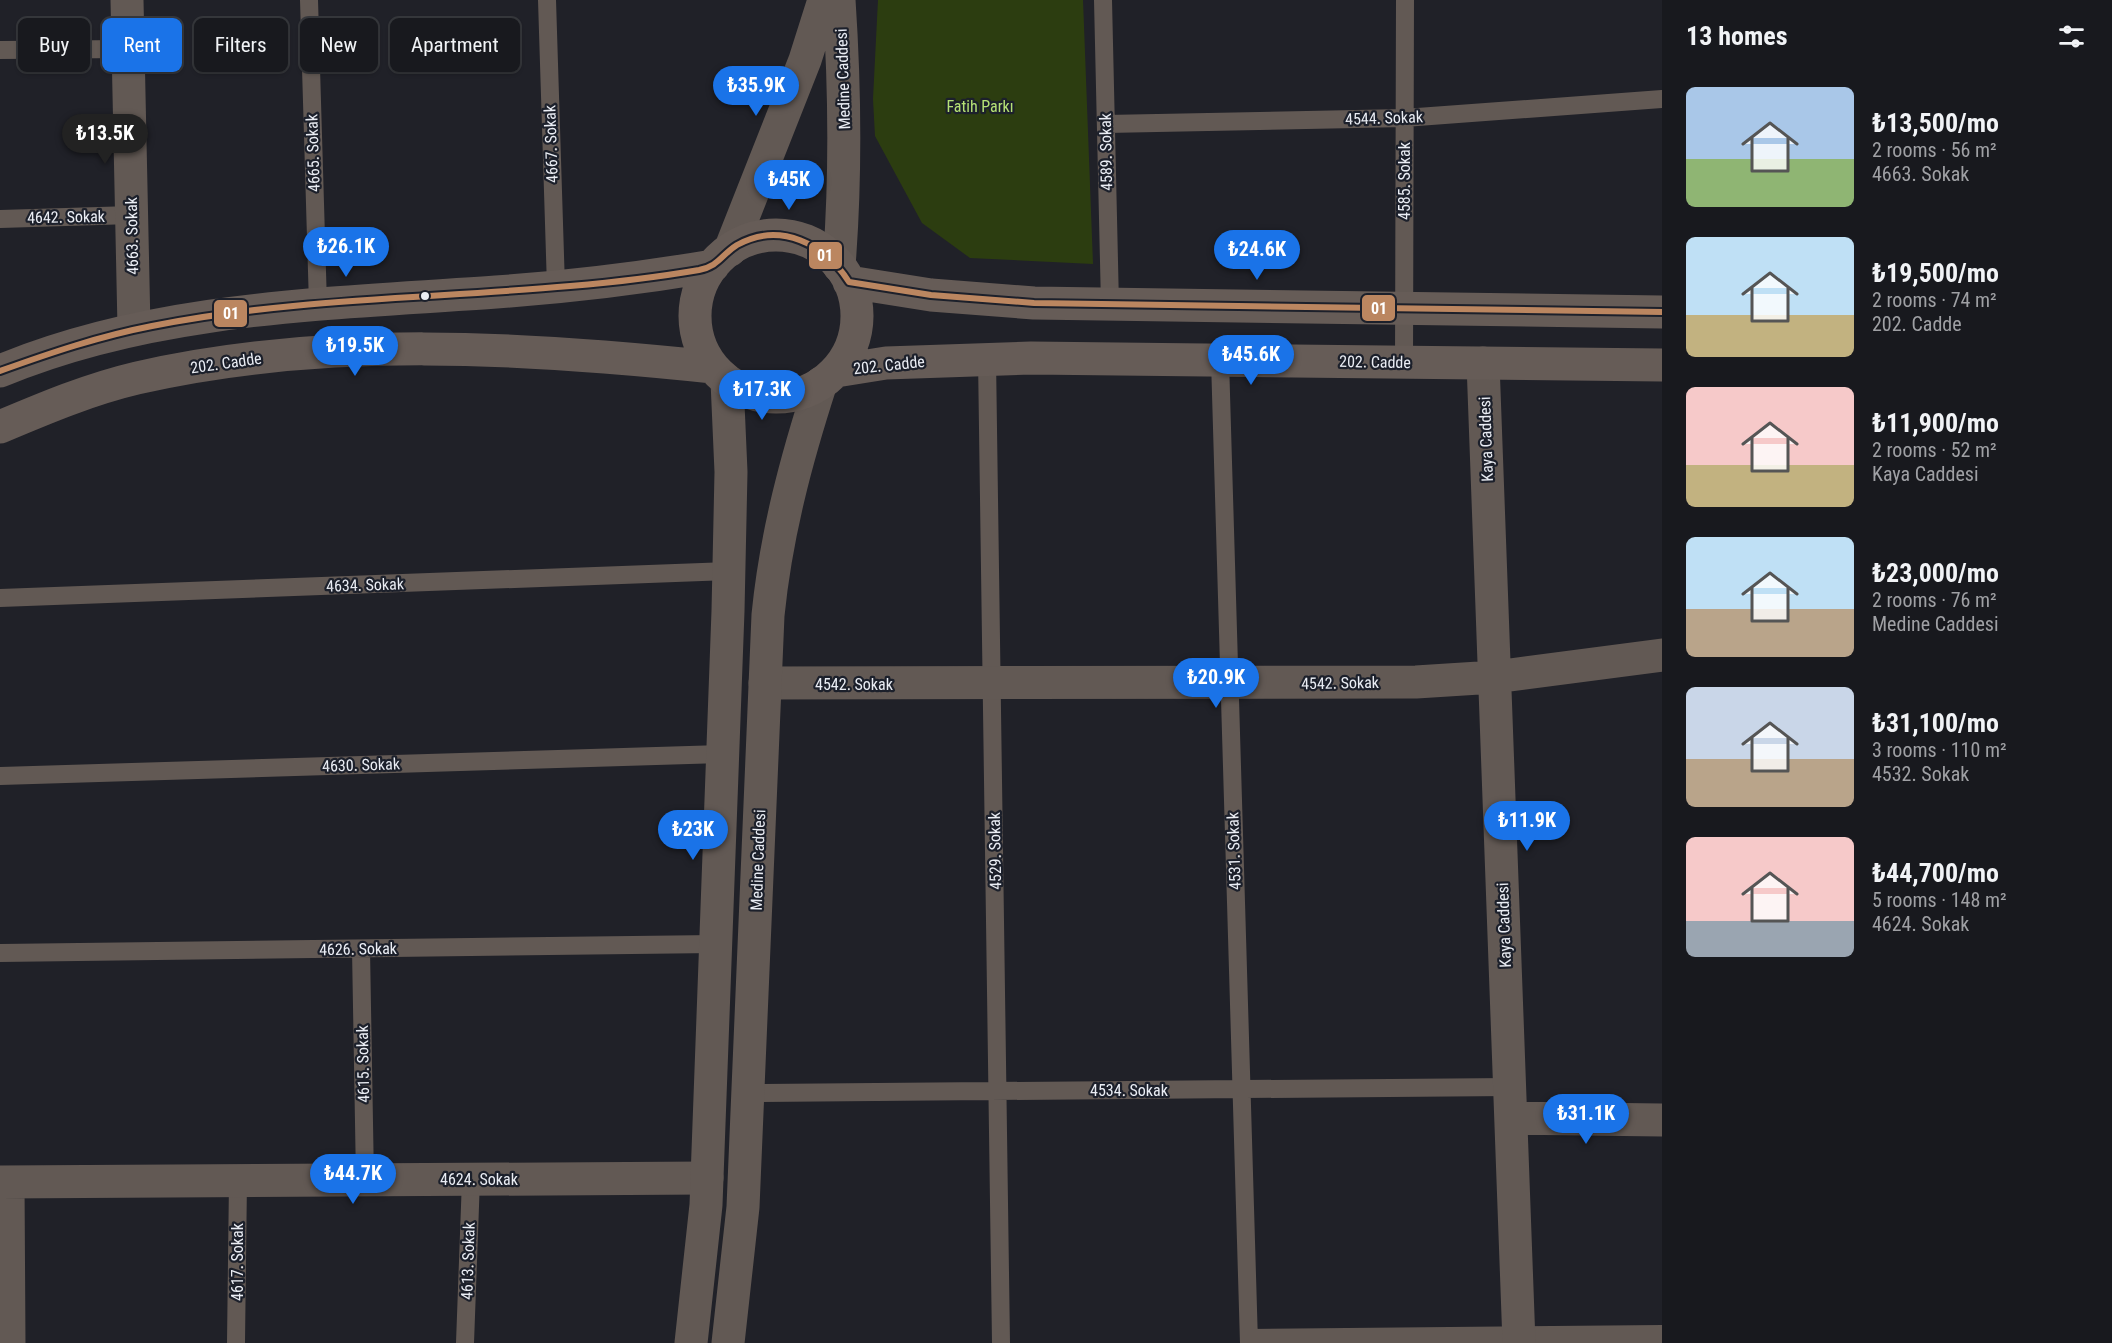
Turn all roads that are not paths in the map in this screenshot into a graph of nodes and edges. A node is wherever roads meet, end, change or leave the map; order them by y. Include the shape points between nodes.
1 (127, 0) edge
2 (309, 0) edge
3 (547, 0) edge
4 (824, 0) edge
5 (839, 0) edge
6 (1103, 0) edge
7 (1405, 0) edge
8 (127, 18) edge
9 (102, 49) edge
10 (0, 50) edge
11 (129, 72) edge
12 (1662, 99) edge
13 (1404, 118) junction
14 (1106, 124) junction
15 (132, 215) junction
16 (0, 219) edge
17 (721, 258) junction
18 (844, 274) junction
19 (556, 287) junction
20 (318, 305) junction
21 (1110, 305) junction
22 (1404, 309) junction
23 (1662, 312) edge
24 (134, 328) junction
25 (987, 358) junction
26 (1220, 360) junction
27 (1404, 362) junction
28 (1483, 363) junction
29 (1662, 365) edge
30 (0, 371) edge
31 (720, 374) junction
32 (829, 377) junction
33 (0, 427) edge
34 (729, 571) junction
35 (0, 598) edge
36 (1662, 655) edge
37 (1495, 677) junction
38 (765, 683) junction
39 (992, 684) junction
40 (1229, 684) junction
41 (722, 754) junction
42 (0, 776) edge
43 (715, 944) junction
44 (361, 949) junction
45 (0, 953) edge
46 (1242, 1089) junction
47 (998, 1091) junction
48 (748, 1094) junction
49 (1510, 1103) junction
50 (1662, 1120) edge
51 (471, 1179) junction
52 (707, 1179) junction
53 (238, 1180) junction
54 (365, 1180) junction
55 (4, 1182) edge
56 (1662, 1334) edge
57 (1519, 1339) edge
58 (1249, 1341) edge
59 (9, 1343) edge
60 (236, 1343) edge
61 (465, 1343) edge
62 (691, 1343) edge
63 (728, 1343) edge
64 (1002, 1343) edge

1 - 8 street, 4663. Sokak
2 - 20 lane, 4665. Sokak
3 - 19 lane, 4667. Sokak
4 - 17 street, Medine Caddesi via 797,81
5 - 18 street, Medine Caddesi via 845,112
6 - 14 lane, 4589. Sokak
7 - 13 lane, 4585. Sokak
9 - 10 lane
11 - 15 street, 4663. Sokak
12 - 13 lane, 4544. Sokak
13 - 14 lane, 4544. Sokak
13 - 22 lane, 4585. Sokak
14 - 21 lane, 4589. Sokak
15 - 16 lane, 4642. Sokak
15 - 24 street, 4663. Sokak
17 - 18 main road via 754,238 791,237 826,253
17 - 19 main road via 630,279
17 - 31 main road via 699,291 695,310 702,350
18 - 21 main road via 986,301
18 - 32 main road via 855,300 857,318 847,355
19 - 20 main road
20 - 24 main road
21 - 22 main road
22 - 23 main road
22 - 27 lane, 4585. Sokak
24 - 30 main road
25 - 26 main road, 202. Cadde
25 - 32 main road, 202. Cadde via 886,363
25 - 39 lane, 4529. Sokak
26 - 27 main road, 202. Cadde
26 - 40 lane, 4531. Sokak
27 - 28 main road, 202. Cadde
28 - 29 main road, 202. Cadde
28 - 37 street, Kaya Caddesi
31 - 32 main road via 744,390 764,396 803,393
31 - 33 main road, 202. Cadde via 510,350 405,349 263,358 135,378
31 - 34 street via 731,472
32 - 38 street, Medine Caddesi via 801,446 778,545 768,615
34 - 35 lane, 4634. Sokak
34 - 41 street
36 - 37 street, 4542. Sokak
37 - 40 street, 4542. Sokak
37 - 49 street, Kaya Caddesi
38 - 39 street, 4542. Sokak
38 - 48 street, Medine Caddesi
39 - 40 street, 4542. Sokak
39 - 47 lane, 4529. Sokak
40 - 46 lane, 4531. Sokak
41 - 42 lane, 4630. Sokak
41 - 43 street
43 - 44 lane, 4626. Sokak
43 - 52 street
44 - 45 lane, 4626. Sokak
44 - 54 lane, 4615. Sokak
46 - 47 lane, 4534. Sokak
46 - 49 lane, 4534. Sokak
46 - 58 lane, 4531. Sokak
47 - 48 lane, 4534. Sokak
47 - 64 lane, 4529. Sokak
48 - 63 street, Medine Caddesi via 743,1207
49 - 50 street
49 - 57 street, Kaya Caddesi
51 - 52 street, 4624. Sokak
51 - 54 street, 4624. Sokak
51 - 61 lane, 4613. Sokak
52 - 62 street
53 - 54 street, 4624. Sokak
53 - 55 street, 4624. Sokak
53 - 60 lane, 4617. Sokak
55 - 59 street
56 - 57 lane
57 - 58 lane

